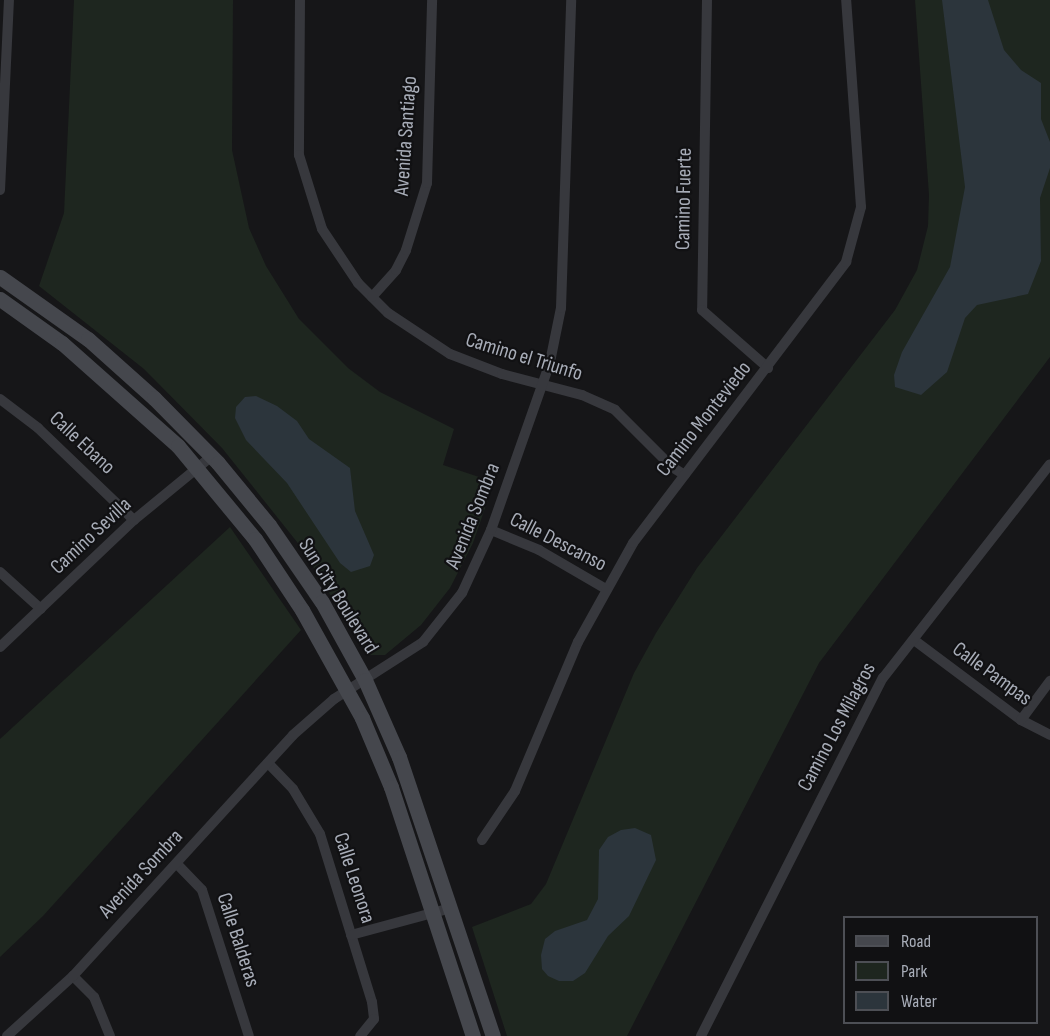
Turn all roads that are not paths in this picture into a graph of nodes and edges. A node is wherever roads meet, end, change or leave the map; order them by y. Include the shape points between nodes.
1 (9, 0) edge
2 (300, 0) edge
3 (432, 0) edge
4 (571, 0) edge
5 (707, 0) edge
6 (846, 0) edge
7 (1, 150) edge
8 (0, 190) edge
9 (0, 277) edge
10 (372, 297) junction
11 (0, 299) edge
12 (768, 368) junction
13 (542, 383) junction
14 (0, 399) edge
15 (212, 456) junction
16 (1050, 464) edge
17 (197, 469) junction
18 (685, 475) junction
19 (134, 520) junction
20 (491, 530) junction
21 (0, 572) edge
22 (606, 589) junction
23 (40, 609) junction
24 (914, 640) junction
25 (0, 647) edge
26 (365, 680) junction
27 (1050, 681) edge
28 (347, 690) junction
29 (1021, 720) junction
30 (1050, 735) edge
31 (268, 763) junction
32 (482, 840) dead end
33 (177, 864) junction
34 (451, 908) junction
35 (432, 913) junction
36 (351, 935) junction
37 (73, 976) junction
38 (7, 1036) edge
39 (110, 1036) edge
40 (249, 1036) edge
41 (360, 1036) edge
42 (473, 1036) edge
43 (493, 1036) edge
44 (701, 1036) edge

1 - 7 street
2 - 10 street, Camino el Triunfo via 297,115 299,154 308,194 336,253
3 - 10 street, Avenida Santiago via 427,183 406,250 396,270
4 - 13 street, Avenida Sombra via 561,308
5 - 12 street, Camino Fuerte via 702,310
6 - 12 street, Camino Monteviedo via 861,207 856,235 833,284
7 - 8 street
9 - 15 street, Sun City Boulevard via 88,339
10 - 13 street, Camino el Triunfo via 415,333 450,354 502,374
11 - 17 street, Sun City Boulevard via 63,343 123,394
12 - 18 street, Camino Monteviedo
13 - 18 street, Camino el Triunfo via 582,395 615,411
13 - 20 street, Avenida Sombra
14 - 19 street, Calle Ebano via 38,428
15 - 17 street, Camino Sevilla
15 - 26 street, Sun City Boulevard via 269,525 322,602
16 - 24 street, Camino Los Milagros
17 - 19 street, Camino Sevilla
17 - 28 street, Sun City Boulevard via 255,539 302,610
18 - 22 street, Camino Monteviedo via 633,543
19 - 23 street, Camino Sevilla
20 - 22 street, Calle Descanso via 539,550
20 - 26 street, Avenida Sombra via 479,561 445,618 400,659
21 - 23 street
22 - 32 street, Camino Monteviedo via 578,642 515,791
23 - 25 street, Camino Sevilla
24 - 29 street, Calle Pampas
24 - 44 street, Camino Los Milagros via 883,678 863,715
26 - 28 street, Avenida Sombra
26 - 34 street, Sun City Boulevard via 423,820
27 - 29 street
28 - 31 street, Avenida Sombra via 311,718
28 - 35 street, Sun City Boulevard via 391,787
29 - 30 street, Calle Pampas
31 - 33 street, Avenida Sombra
31 - 36 street, Calle Leonora via 294,789 312,816
33 - 37 street, Avenida Sombra
33 - 40 street, Calle Balderas via 202,890
34 - 35 street
34 - 43 street, Sun City Boulevard
35 - 36 street
35 - 42 street, Sun City Boulevard
36 - 41 street, Calle Leonora via 374,1019
37 - 38 street, Avenida Sombra
37 - 39 street via 94,997

